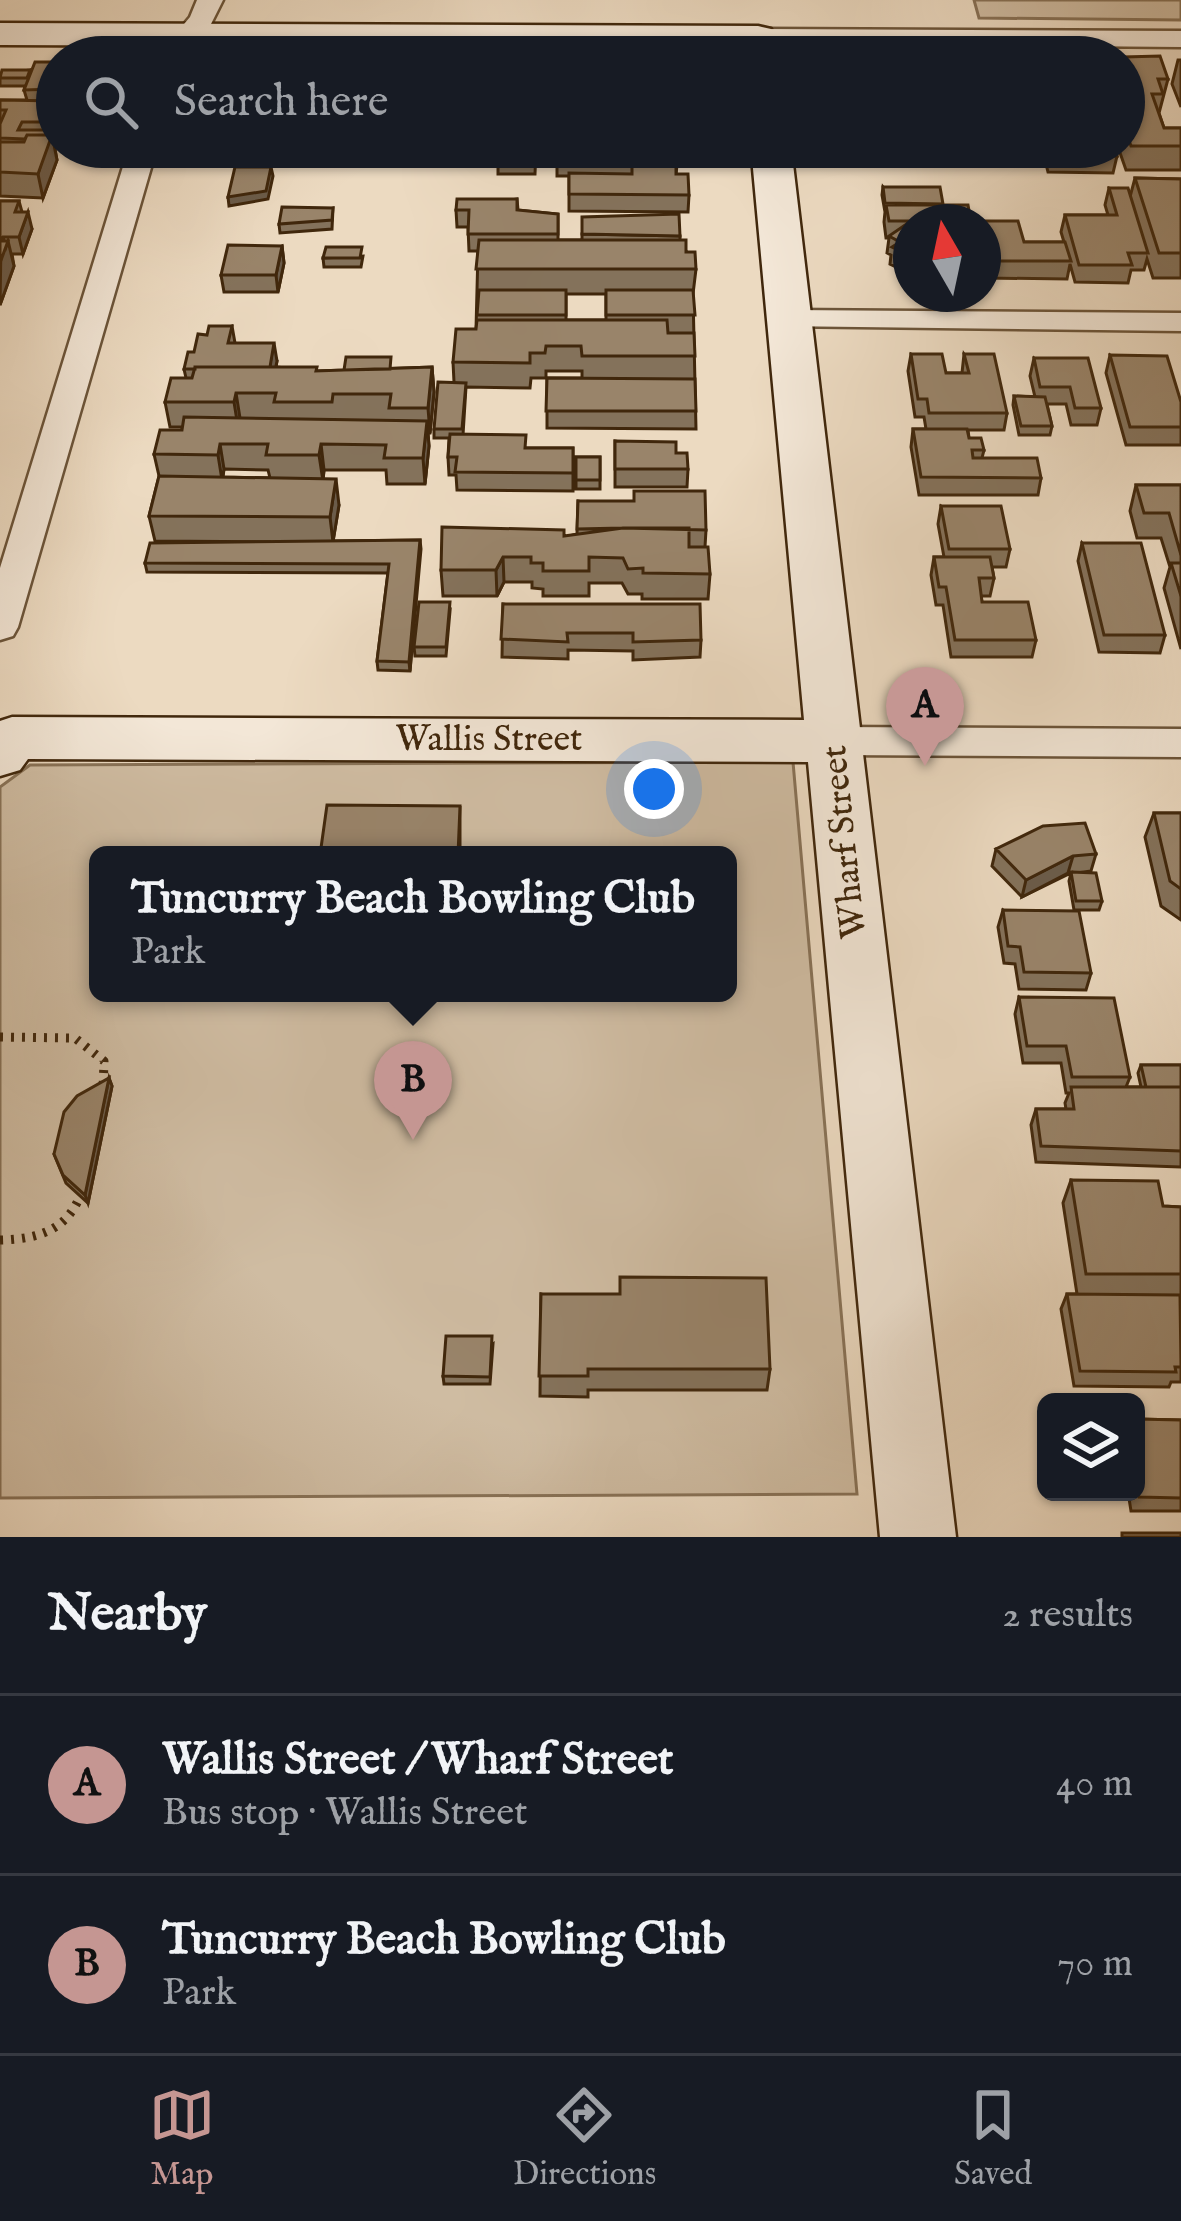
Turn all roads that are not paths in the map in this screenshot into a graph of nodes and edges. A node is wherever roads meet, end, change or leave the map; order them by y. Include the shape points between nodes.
1 (210, 0) edge
2 (0, 34) edge
3 (36, 36) edge
4 (190, 36) edge
5 (1181, 39) edge
6 (1145, 40) edge
7 (136, 168) edge
8 (773, 168) edge
9 (790, 319) junction
10 (1181, 322) edge
11 (0, 627) edge
12 (6, 733) edge
13 (835, 741) junction
14 (1181, 743) edge
15 (918, 1537) edge

1 - 4 street
2 - 3 street
5 - 6 street
7 - 11 street
8 - 9 street, Wharf Street
9 - 10 street
9 - 13 street, Wharf Street
12 - 13 street, Wallis Street
13 - 14 street, Wallis Street
13 - 15 street, Wharf Street

